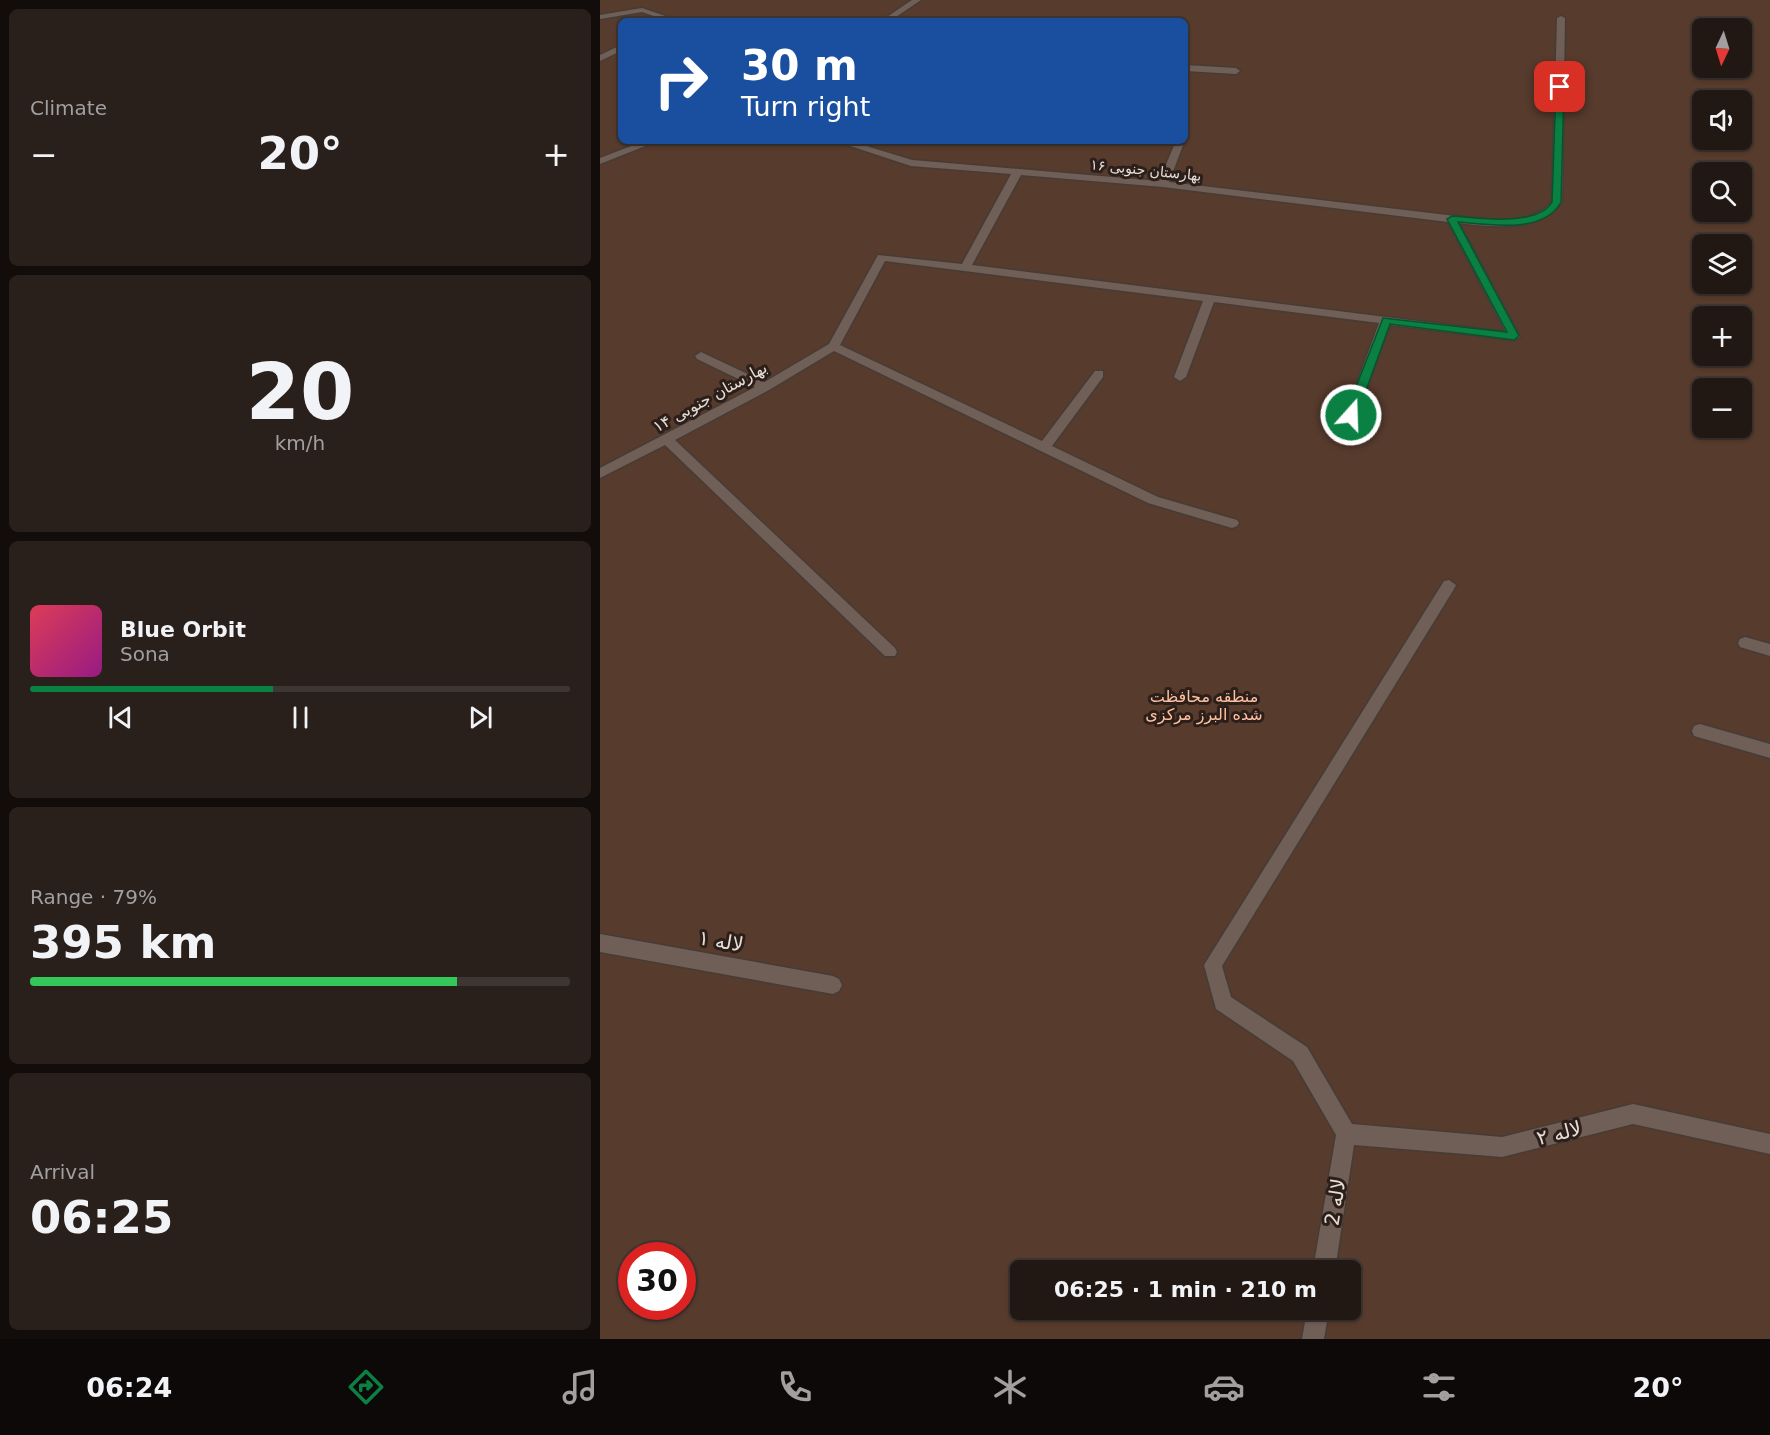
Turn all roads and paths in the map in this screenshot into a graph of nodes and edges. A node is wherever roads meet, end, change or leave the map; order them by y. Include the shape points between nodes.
1 (917, 0) edge
2 (600, 17) edge
3 (667, 18) edge
4 (890, 18) edge
5 (1561, 18) dead end
6 (618, 49) edge
7 (600, 58) edge
8 (1188, 68) edge
9 (1236, 71) dead end
10 (645, 144) edge
11 (850, 144) edge
12 (1180, 144) edge
13 (600, 161) edge
14 (1018, 171) junction
15 (1163, 184) junction
16 (1452, 219) junction
17 (966, 267) junction
18 (1210, 298) junction
19 (1386, 321) junction
20 (834, 346) junction
21 (701, 356) dead end
22 (1099, 374) dead end
23 (1180, 377) dead end
24 (765, 387) junction
25 (1344, 434) dead end
26 (667, 440) junction
27 (1044, 447) junction
28 (600, 474) edge
29 (1232, 523) dead end
30 (1449, 585) dead end
31 (1745, 643) dead end
32 (1770, 650) edge
33 (890, 652) dead end
34 (1700, 731) dead end
35 (1770, 751) edge
36 (600, 943) edge
37 (833, 984) dead end
38 (1346, 1134) junction
39 (1770, 1144) edge
40 (1326, 1260) edge
41 (1316, 1320) edge
42 (1313, 1339) edge

1 - 4 street
2 - 3 street via 642,10
5 - 16 street, بهارستان جنوبی ۱۶ via 1557,202 1551,212 1530,220
6 - 7 street
8 - 9 street
10 - 13 street
11 - 14 street, بهارستان جنوبی ۱۶ via 911,162
12 - 15 street
14 - 15 street, بهارستان جنوبی ۱۶
14 - 17 street
15 - 16 street, بهارستان جنوبی ۱۶
16 - 19 street via 1514,336
17 - 18 street
17 - 20 street via 882,257
18 - 19 street
18 - 23 street
19 - 25 street
20 - 24 street, بهارستان جنوبی ۱۴
20 - 27 street
21 - 24 street
22 - 27 street
24 - 26 street, بهارستان جنوبی ۱۴
26 - 28 street, بهارستان جنوبی ۱۴
26 - 33 street
27 - 29 street via 1153,500
30 - 38 street via 1213,965 1223,1003 1300,1054
31 - 32 street
34 - 35 street
36 - 37 street, لاله ۱
38 - 39 street, لاله ۲ via 1502,1147 1633,1114
38 - 40 street, لاله 2
41 - 42 street

